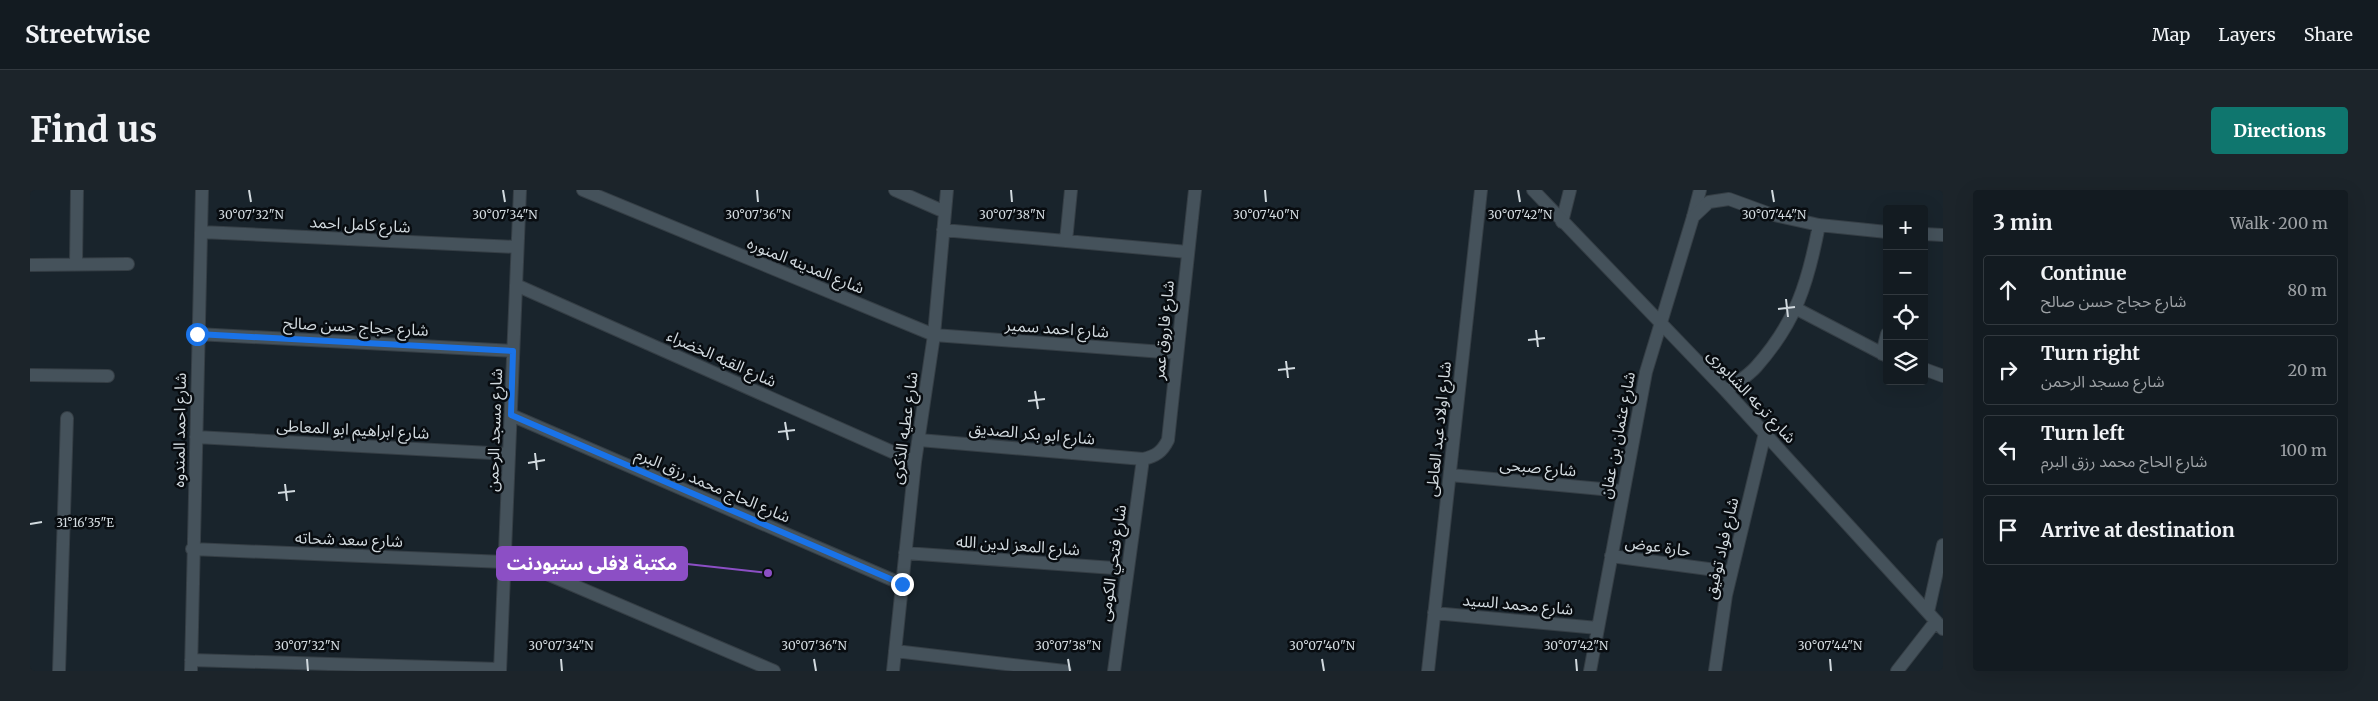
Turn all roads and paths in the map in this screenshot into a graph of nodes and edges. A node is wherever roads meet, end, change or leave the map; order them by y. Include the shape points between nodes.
1 (77, 190) edge
2 (202, 190) edge
3 (520, 190) edge
4 (583, 190) edge
5 (895, 190) edge
6 (947, 190) edge
7 (1071, 190) edge
8 (1195, 190) edge
9 (1481, 190) edge
10 (1533, 190) edge
11 (1570, 190) edge
12 (1700, 190) edge
13 (945, 212) junction
14 (1693, 217) junction
15 (1562, 222) junction
16 (1819, 226) junction
17 (943, 230) junction
18 (201, 232) junction
19 (1883, 232) edge
20 (1928, 234) edge
21 (1943, 235) edge
22 (1066, 241) junction
23 (517, 248) junction
24 (1188, 252) junction
25 (76, 264) junction
26 (128, 264) dead end
27 (30, 265) edge
28 (516, 284) junction
29 (1797, 309) junction
30 (1660, 321) junction
31 (197, 334) junction
32 (934, 335) junction
33 (513, 351) junction
34 (1177, 353) junction
35 (1883, 354) edge
36 (1928, 370) edge
37 (30, 375) edge
38 (108, 376) dead end
39 (1943, 376) edge
40 (1726, 391) junction
41 (511, 415) junction
42 (67, 418) dead end
43 (1765, 433) junction
44 (196, 438) junction
45 (919, 440) junction
46 (509, 454) junction
47 (1143, 459) junction
48 (915, 462) junction
49 (1450, 475) junction
50 (1623, 491) junction
51 (1943, 545) edge
52 (192, 549) junction
53 (905, 553) junction
54 (1611, 556) junction
55 (505, 559) junction
56 (1128, 569) junction
57 (1731, 572) junction
58 (902, 584) junction
59 (1434, 613) junction
60 (1936, 621) edge
61 (1598, 628) junction
62 (895, 651) junction
63 (191, 665) edge
64 (500, 670) edge
65 (59, 671) edge
66 (774, 671) edge
67 (893, 671) edge
68 (1065, 671) edge
69 (1114, 671) edge
70 (1428, 671) edge
71 (1590, 671) edge
72 (1715, 671) edge
73 (1897, 671) edge

1 - 25 street
2 - 18 street, شارع احمد المندوه
3 - 23 street, شارع مسجد الرحمن
4 - 32 street, شارع المدينه المنوره
5 - 13 street
6 - 13 street, شارع عطيه الذكرى
7 - 22 street
8 - 24 street, شارع فاروق عمر
9 - 49 street, شارع اولاد عبد العاطى
10 - 15 street, شارع ترعه الشابورى
11 - 15 street
12 - 14 street, شارع عثمان بن عفان
13 - 17 street, شارع عطيه الذكرى
14 - 16 street via 1709,202 1729,199 1770,214
14 - 30 street, شارع عثمان بن عفان
15 - 30 street, شارع ترعه الشابورى
16 - 19 street
16 - 29 street via 1811,268
17 - 22 street
17 - 32 street, شارع عطيه الذكرى
18 - 23 street, شارع كامل احمد
18 - 31 street, شارع احمد المندوه
20 - 21 street
22 - 24 street
23 - 28 street, شارع مسجد الرحمن
24 - 34 street, شارع فاروق عمر
25 - 26 street
25 - 27 street
28 - 33 street, شارع مسجد الرحمن
28 - 48 street, شارع القبه الخضراء
29 - 35 street
29 - 40 street via 1755,368
30 - 40 street, شارع ترعه الشابورى
30 - 50 street, شارع عثمان بن عفان via 1636,418
31 - 33 street, شارع حجاج حسن صالح
31 - 44 street, شارع احمد المندوه
32 - 34 street, شارع احمد سمير
32 - 45 street, شارع عطيه الذكرى
33 - 41 street, شارع مسجد الرحمن
34 - 47 street, شارع فاروق عمر via 1168,440 1163,450
36 - 39 street
37 - 38 street
40 - 43 street, شارع ترعه الشابورى
41 - 46 street, شارع مسجد الرحمن
41 - 58 street, شارع الحاج محمد رزق البرم
42 - 65 street
43 - 57 street, شارع فواد توفيق
43 - 60 street, شارع ترعه الشابورى
44 - 46 street, شارع ابراهيم ابو المعاطى
44 - 52 street, شارع احمد المندوه
45 - 47 street, شارع ابو بكر الصديق
45 - 48 street, شارع عطيه الذكرى
46 - 55 street, شارع مسجد الرحمن
47 - 56 street, شارع فتحي الكومى
48 - 53 street, شارع عطيه الذكرى
49 - 50 street, شارع صبحى
49 - 59 street, شارع اولاد عبد العاطى
50 - 54 street, شارع عثمان بن عفان
51 - 60 street
52 - 55 street, شارع سعد شحاته
52 - 63 street, شارع احمد المندوه
53 - 56 street, شارع المعز لدين الله
53 - 58 street, شارع عطيه الذكرى
54 - 57 street, حارة عوض
54 - 61 street, شارع عثمان بن عفان
55 - 64 street, شارع مسجد الرحمن
55 - 66 street
56 - 69 street, شارع فتحي الكومى
57 - 72 street, شارع فواد توفيق
58 - 62 street, شارع عطيه الذكرى
59 - 61 street, شارع محمد السيد
59 - 70 street, شارع اولاد عبد العاطى
60 - 73 street
61 - 71 street, شارع عثمان بن عفان
62 - 67 street, شارع عطيه الذكرى
62 - 68 street
63 - 64 street

